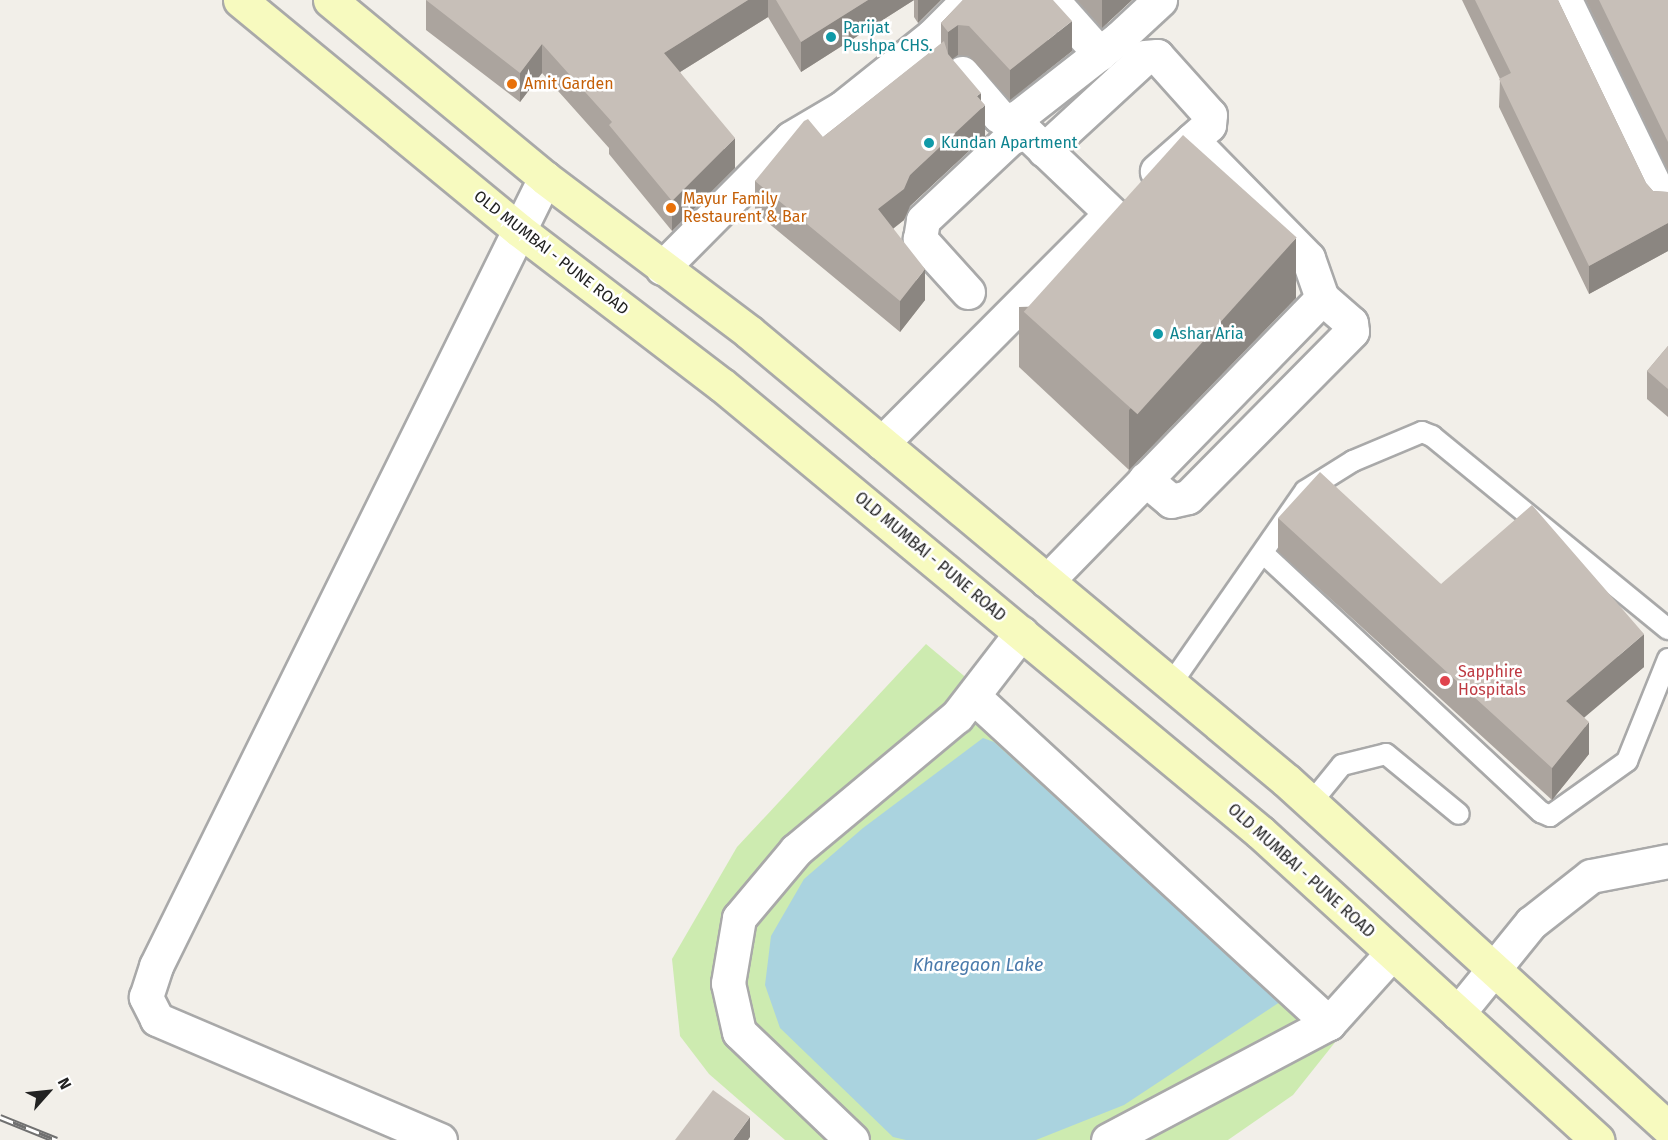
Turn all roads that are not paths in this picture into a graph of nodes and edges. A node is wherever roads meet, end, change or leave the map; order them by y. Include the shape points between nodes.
1 (330, 0) edge
2 (968, 0) edge
3 (1052, 0) edge
4 (1160, 0) edge
5 (1565, 0) edge
6 (246, 1) edge
7 (1100, 54) junction
8 (962, 73) edge
9 (1192, 140) junction
10 (1044, 150) junction
11 (545, 178) junction
12 (1663, 204) edge
13 (1111, 213) junction
14 (519, 230) junction
15 (662, 268) junction
16 (968, 292) dead end
17 (1322, 298) junction
18 (882, 443) junction
19 (1145, 479) junction
20 (1263, 553) junction
21 (1047, 581) junction
22 (1668, 629) edge
23 (1021, 633) junction
24 (1668, 658) edge
25 (1171, 684) junction
26 (974, 697) junction
27 (1311, 802) junction
28 (1459, 814) dead end
29 (1668, 861) edge
30 (1392, 953) junction
31 (1493, 968) junction
32 (1458, 1013) junction
33 (1329, 1023) junction
34 (1668, 1128) edge
35 (440, 1140) edge
36 (852, 1140) edge
37 (1108, 1140) edge
38 (1597, 1140) edge

1 - 11 main road
2 - 15 street via 932,36 842,108 791,138
3 - 7 street
4 - 7 street
5 - 12 street
6 - 14 main road, OLD MUMBAI - PUNE ROAD
7 - 8 street via 1018,117 1008,120 999,116
9 - 10 street via 1209,125 1210,115 1157,56 1145,57
9 - 13 street
9 - 17 street via 1308,258
10 - 13 street
10 - 16 street via 1026,132 1010,138 923,220 920,239
11 - 14 street
11 - 15 main road
13 - 18 street
14 - 23 main road, OLD MUMBAI - PUNE ROAD via 722,385
14 - 35 street via 156,966 146,997 157,1018
15 - 18 main road via 749,332
17 - 19 street
17 - 19 street via 1351,323 1352,331 1188,497 1171,501
18 - 21 main road
19 - 21 street
20 - 22 lane via 1305,491 1353,461 1422,432 1432,436
20 - 24 lane via 1541,812 1550,816 1627,760
20 - 25 lane
21 - 25 main road
23 - 26 street
23 - 30 main road, OLD MUMBAI - PUNE ROAD via 1260,832
25 - 27 main road
26 - 33 street
26 - 36 street via 948,724 796,850 739,918 728,983 739,1032
27 - 28 lane via 1342,765 1386,754
27 - 31 main road
29 - 31 street via 1591,876 1531,923
30 - 32 main road, OLD MUMBAI - PUNE ROAD
30 - 33 street
31 - 32 street
31 - 34 main road
32 - 38 main road, OLD MUMBAI - PUNE ROAD
33 - 37 street

